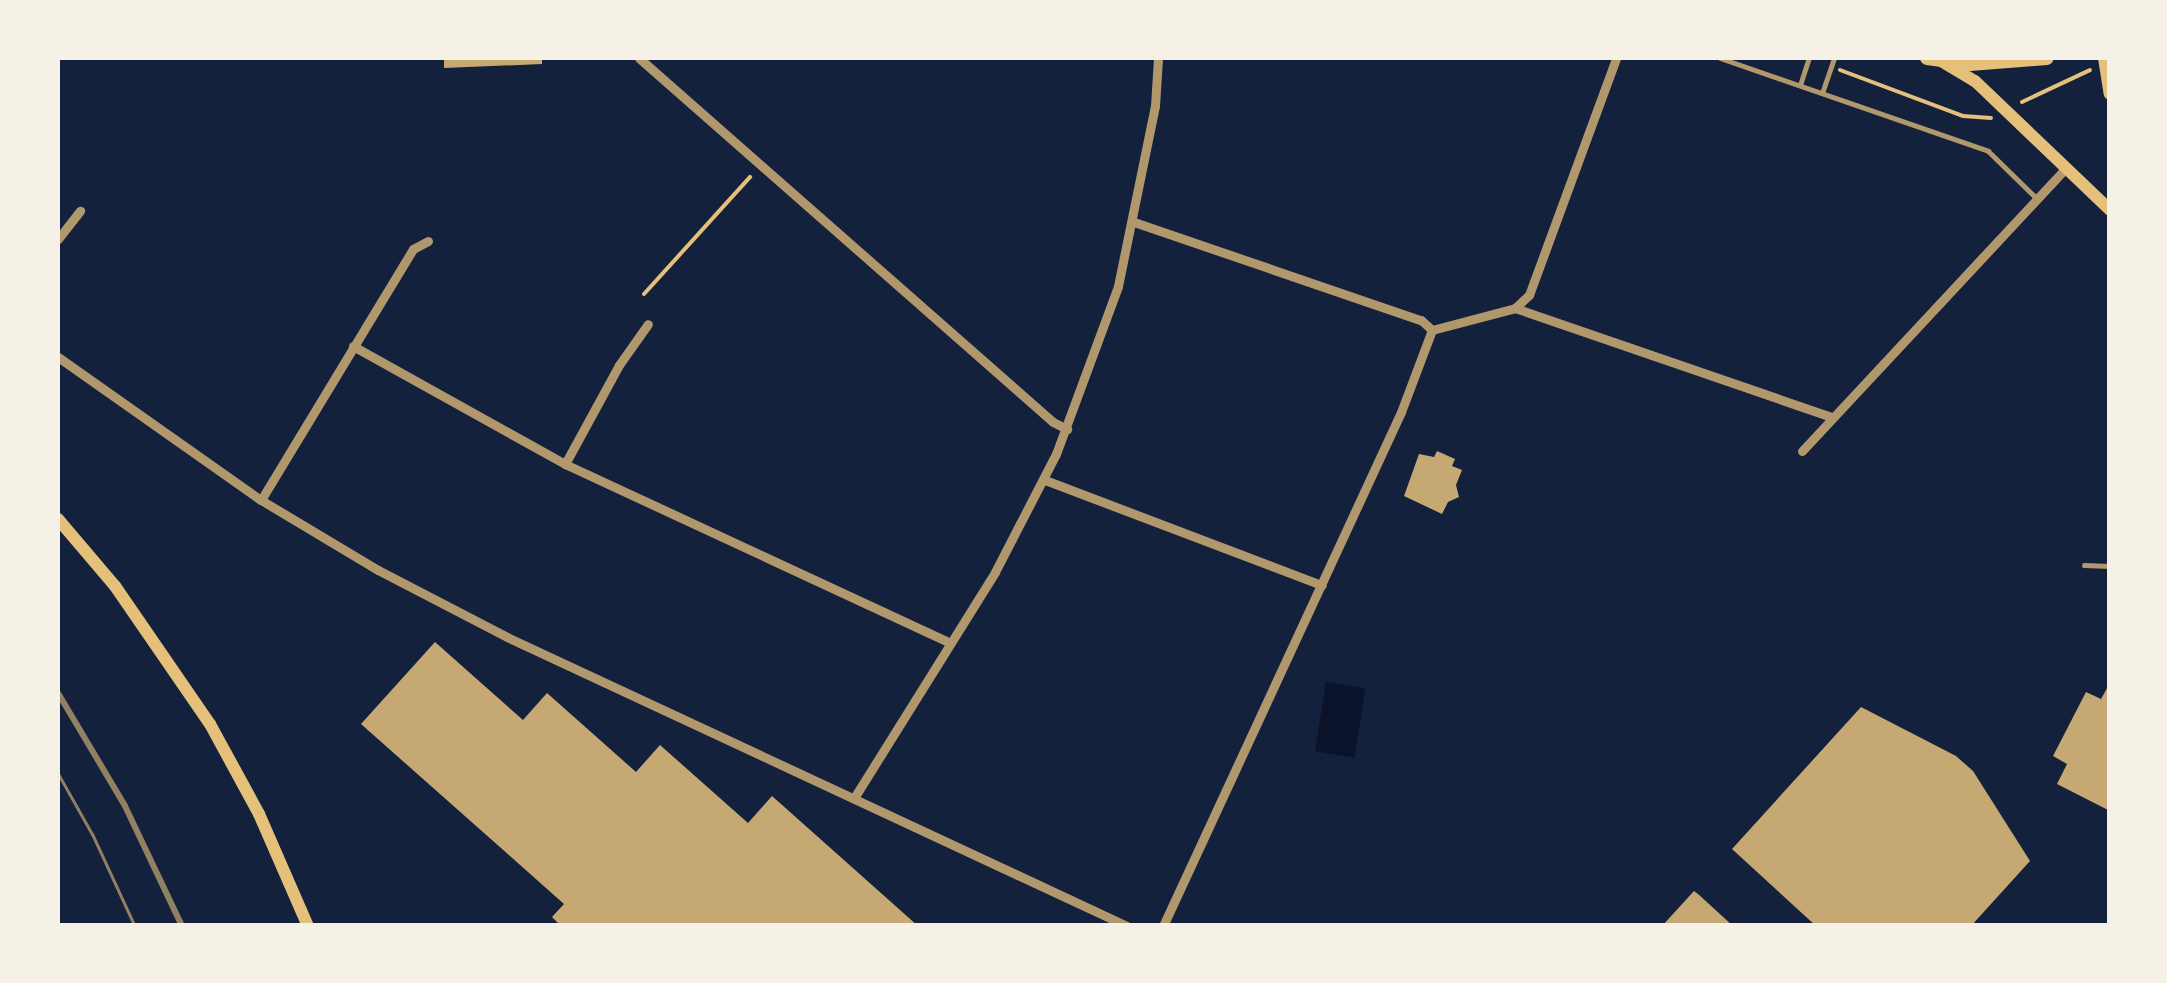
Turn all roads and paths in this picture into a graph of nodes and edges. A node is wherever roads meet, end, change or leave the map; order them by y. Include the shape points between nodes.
1 (639, 58) edge
2 (1158, 58) edge
3 (1616, 58) edge
4 (1720, 58) edge
5 (1810, 58) edge
6 (1834, 58) edge
7 (2047, 58) edge
8 (2104, 58) edge
9 (1934, 59) edge
10 (1839, 70) dead end
11 (2087, 71) dead end
12 (1800, 85) junction
13 (1822, 93) junction
14 (2110, 94) edge
15 (2022, 103) dead end
16 (1988, 119) dead end
17 (2066, 168) junction
18 (750, 177) dead end
19 (2036, 198) junction
20 (2110, 210) edge
21 (80, 211) dead end
22 (1134, 222) junction
23 (58, 239) edge
24 (428, 241) dead end
25 (644, 294) dead end
26 (1515, 308) junction
27 (648, 324) dead end
28 (1432, 330) junction
29 (353, 346) junction
30 (58, 357) edge
31 (1831, 417) junction
32 (1066, 428) junction
33 (1802, 451) dead end
34 (565, 464) junction
35 (1046, 480) junction
36 (260, 500) junction
37 (58, 519) edge
38 (2084, 565) dead end
39 (2110, 566) edge
40 (1322, 585) junction
41 (949, 642) junction
42 (854, 798) junction
43 (308, 926) edge
44 (1127, 926) edge
45 (1163, 926) edge

1 - 32 street
2 - 22 street
3 - 26 street via 1529,295
4 - 12 lane
5 - 12 lane
6 - 13 lane
7 - 9 main road via 2004,64
8 - 14 main road
9 - 17 main road via 1975,81
10 - 16 path
11 - 15 path
12 - 13 lane
13 - 19 lane via 1995,154
17 - 19 street
17 - 20 main road
18 - 25 path
19 - 31 street
21 - 23 street
22 - 28 street via 1421,320
22 - 32 street via 1104,333
24 - 29 street via 413,249
26 - 28 street
26 - 31 street
27 - 34 street
28 - 40 street
29 - 34 street
29 - 36 street
30 - 36 street
31 - 33 street
32 - 35 street
34 - 41 street
35 - 40 street
35 - 41 street
36 - 42 street via 508,638
37 - 43 main road via 114,586 210,724
38 - 39 lane
40 - 45 street
41 - 42 street
42 - 44 street

